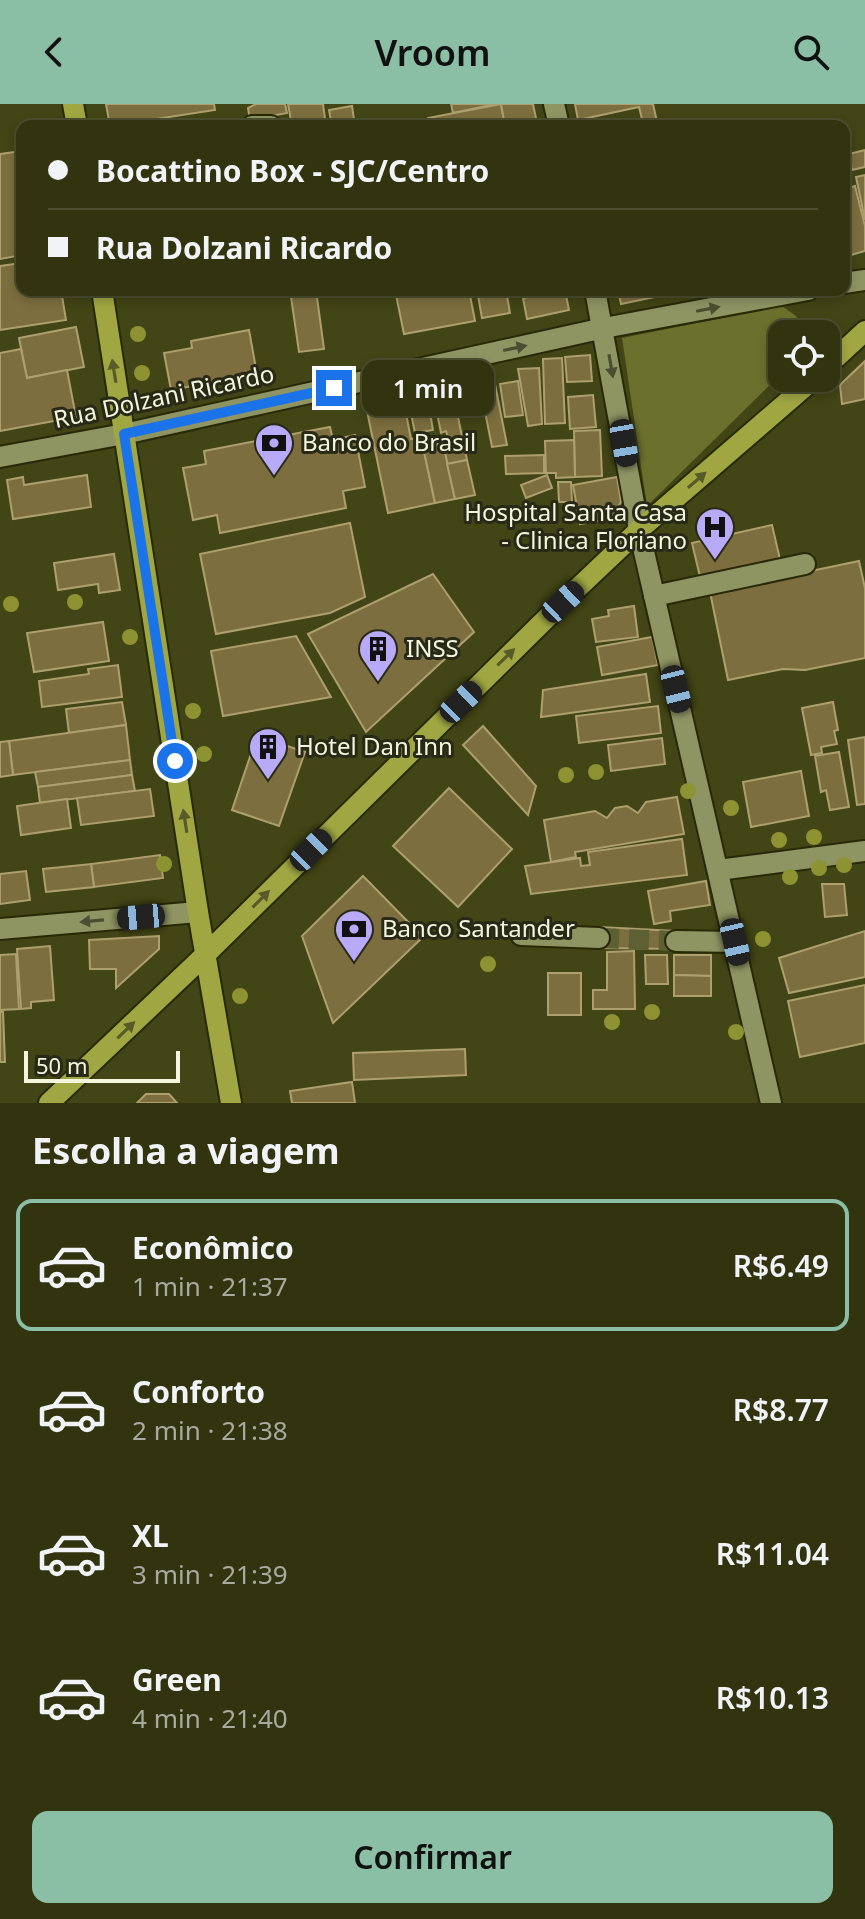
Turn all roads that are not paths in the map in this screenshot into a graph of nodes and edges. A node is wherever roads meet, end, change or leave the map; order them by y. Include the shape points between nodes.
1 (103, 296) edge
2 (596, 296) edge
3 (743, 296) edge
4 (604, 328) junction
5 (865, 331) edge
6 (840, 354) edge
7 (799, 392) edge
8 (124, 434) junction
9 (0, 457) edge
10 (639, 530) junction
11 (805, 564) dead end
12 (654, 596) junction
13 (865, 851) edge
14 (718, 870) junction
15 (198, 912) junction
16 (0, 929) edge
17 (521, 935) dead end
18 (599, 938) tunnel mouth
19 (676, 941) tunnel mouth
20 (735, 942) junction
21 (206, 954) junction
22 (49, 1103) edge
23 (231, 1103) edge
24 (771, 1103) edge

8 -> 1 main road
2 - 4 street
4 -> 3 street, Rua Dolzani Ricardo
8 -> 4 street, Rua Dolzani Ricardo
4 -> 10 street
5 - 6 main road
10 -> 7 main road
8 - 9 street, Rua Dolzani Ricardo
15 -> 8 main road
10 - 12 street
21 -> 10 main road
11 - 12 street
12 - 14 street
13 - 14 street
14 - 20 street
15 -> 16 street
15 - 21 main road
17 - 18 street
19 - 20 street
20 - 24 street
22 -> 21 main road
21 - 23 main road

